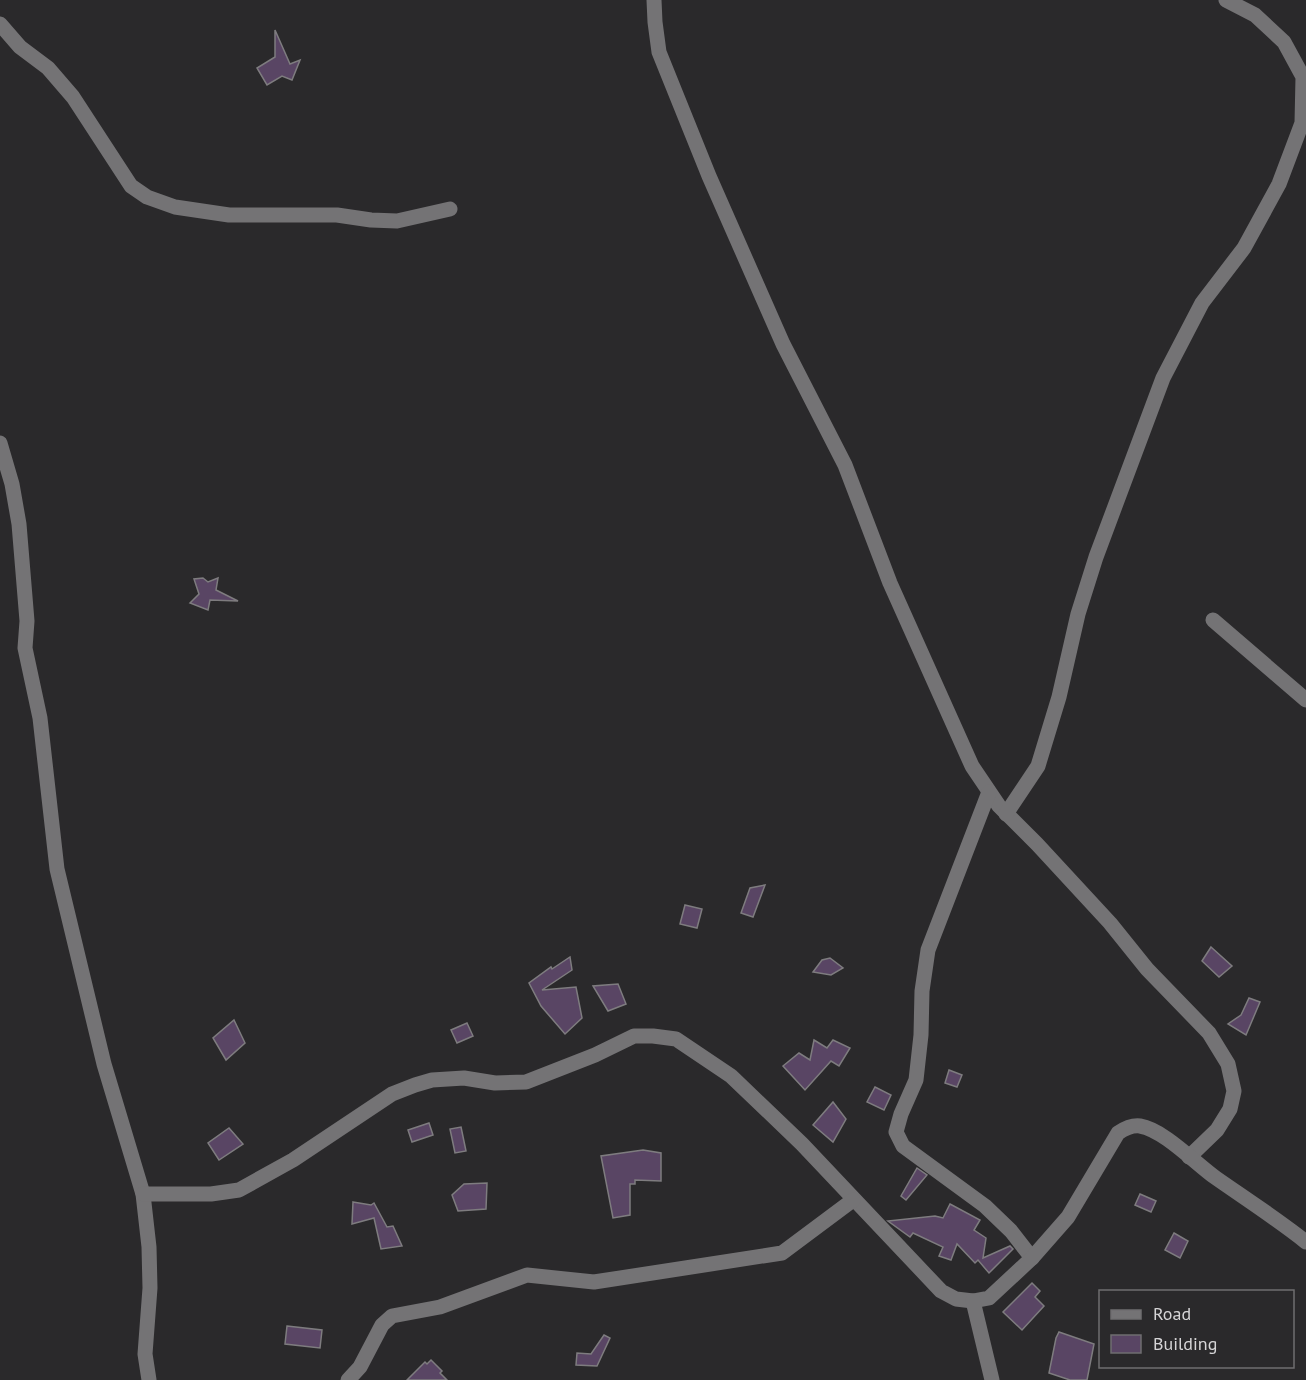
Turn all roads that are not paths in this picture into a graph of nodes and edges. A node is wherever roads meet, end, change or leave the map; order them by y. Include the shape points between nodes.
1 (654, 0) edge
2 (1226, 0) edge
3 (0, 24) edge
4 (450, 209) dead end
5 (0, 443) edge
6 (1213, 620) dead end
7 (1306, 700) edge
8 (989, 792) junction
9 (1006, 814) junction
10 (1189, 1156) junction
11 (143, 1194) junction
12 (853, 1200) junction
13 (1306, 1242) edge
14 (1032, 1258) junction
15 (973, 1301) junction
16 (149, 1380) edge
17 (348, 1380) edge
18 (992, 1380) edge

1 - 8 street via 659,52 709,176 783,344 845,465 890,583 972,766
2 - 9 street via 1255,15 1284,42 1303,77 1302,123 1279,184 1244,248 1202,303 1163,378 1096,557 1038,766
3 - 4 street via 73,97 131,186 147,197 176,207 229,215 337,215 398,221
5 - 11 street via 19,524 27,621 25,648 40,718 57,869 104,1064
6 - 7 street
8 - 9 street
8 - 14 street via 928,950 916,1080 896,1132 903,1146 985,1206
9 - 10 street via 1110,922 1221,1050 1234,1090 1230,1109 1217,1130
10 - 13 street
10 - 14 street via 1155,1132 1139,1126 1124,1128 1107,1149 1068,1217
11 - 12 street via 239,1190 293,1160 392,1094 414,1085 464,1078 526,1082 634,1036 653,1036 676,1039 731,1076
11 - 16 street via 149,1247 145,1354
12 - 15 street via 941,1291 956,1299
12 - 17 street via 782,1253 594,1282 527,1275 440,1307 392,1316 382,1325 360,1367
14 - 15 street via 989,1298
15 - 18 street

